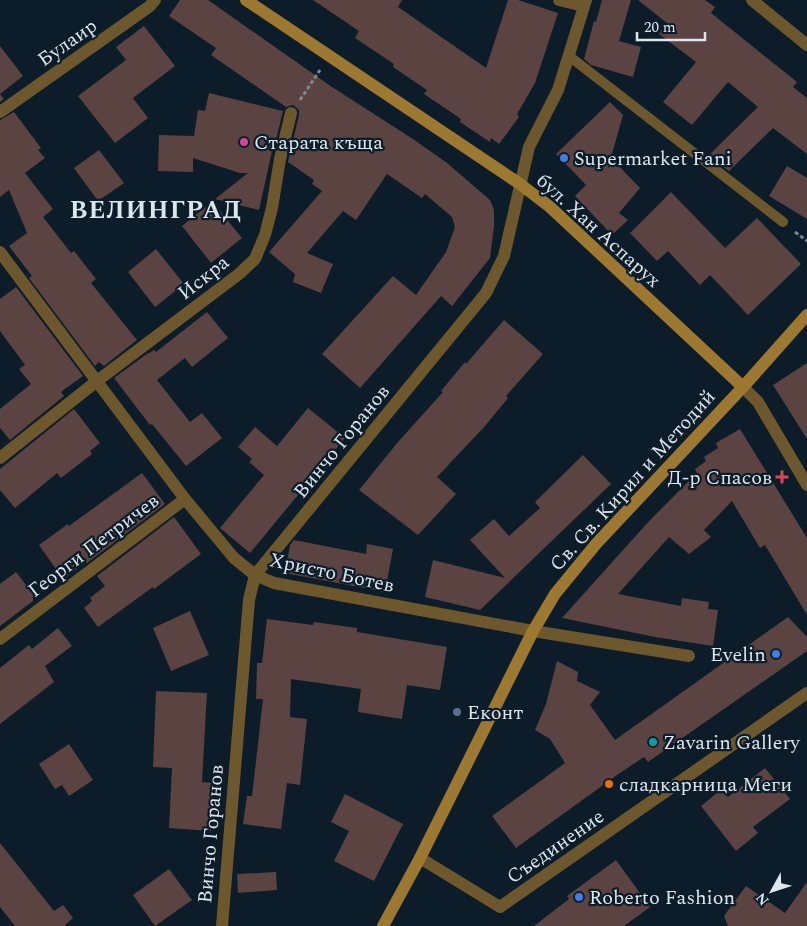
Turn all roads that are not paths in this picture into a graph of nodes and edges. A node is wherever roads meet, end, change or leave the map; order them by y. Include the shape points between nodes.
1 (155, 0) edge
2 (246, 0) edge
3 (559, 0) edge
4 (752, 0) edge
5 (585, 3) edge
6 (807, 45) edge
7 (569, 56) junction
8 (0, 112) edge
9 (291, 113) road end
10 (520, 184) junction
11 (783, 222) dead end
12 (0, 252) edge
13 (807, 314) edge
14 (96, 381) junction
15 (743, 386) junction
16 (0, 458) edge
17 (807, 485) edge
18 (185, 499) junction
19 (255, 575) junction
20 (533, 631) junction
21 (0, 640) edge
22 (688, 656) dead end
23 (807, 694) edge
24 (420, 858) junction
25 (222, 926) edge
26 (383, 926) edge

1 - 8 street, Булаир
2 - 10 street, бул. Хан Аспарух
3 - 5 street, Винчо Горанов
4 - 6 street
5 - 7 street, Винчо Горанов
7 - 10 street, Винчо Горанов via 558,90 529,147
7 - 11 lane
9 - 14 street, Искра via 270,217 255,259
10 - 15 street, бул. Хан Аспарух via 550,207
10 - 19 street, Винчо Горанов via 504,256 486,293
12 - 14 street, Христо Ботев
13 - 15 street, Св. Св. Кирил и Методий
14 - 16 street, Искра
14 - 18 street, Христо Ботев
15 - 17 street, бул. Хан Аспарух via 758,402
15 - 20 street, Св. Св. Кирил и Методий via 596,544 555,594
18 - 19 street, Христо Ботев via 234,558
18 - 21 street, Георги Петричев
19 - 20 street, Христо Ботев via 274,583
19 - 25 street, Винчо Горанов via 249,600
20 - 22 street, Христо Ботев
20 - 24 street, Св. Св. Кирил и Методий
23 - 24 street, Съединение via 500,907
24 - 26 street, Св. Св. Кирил и Методий

